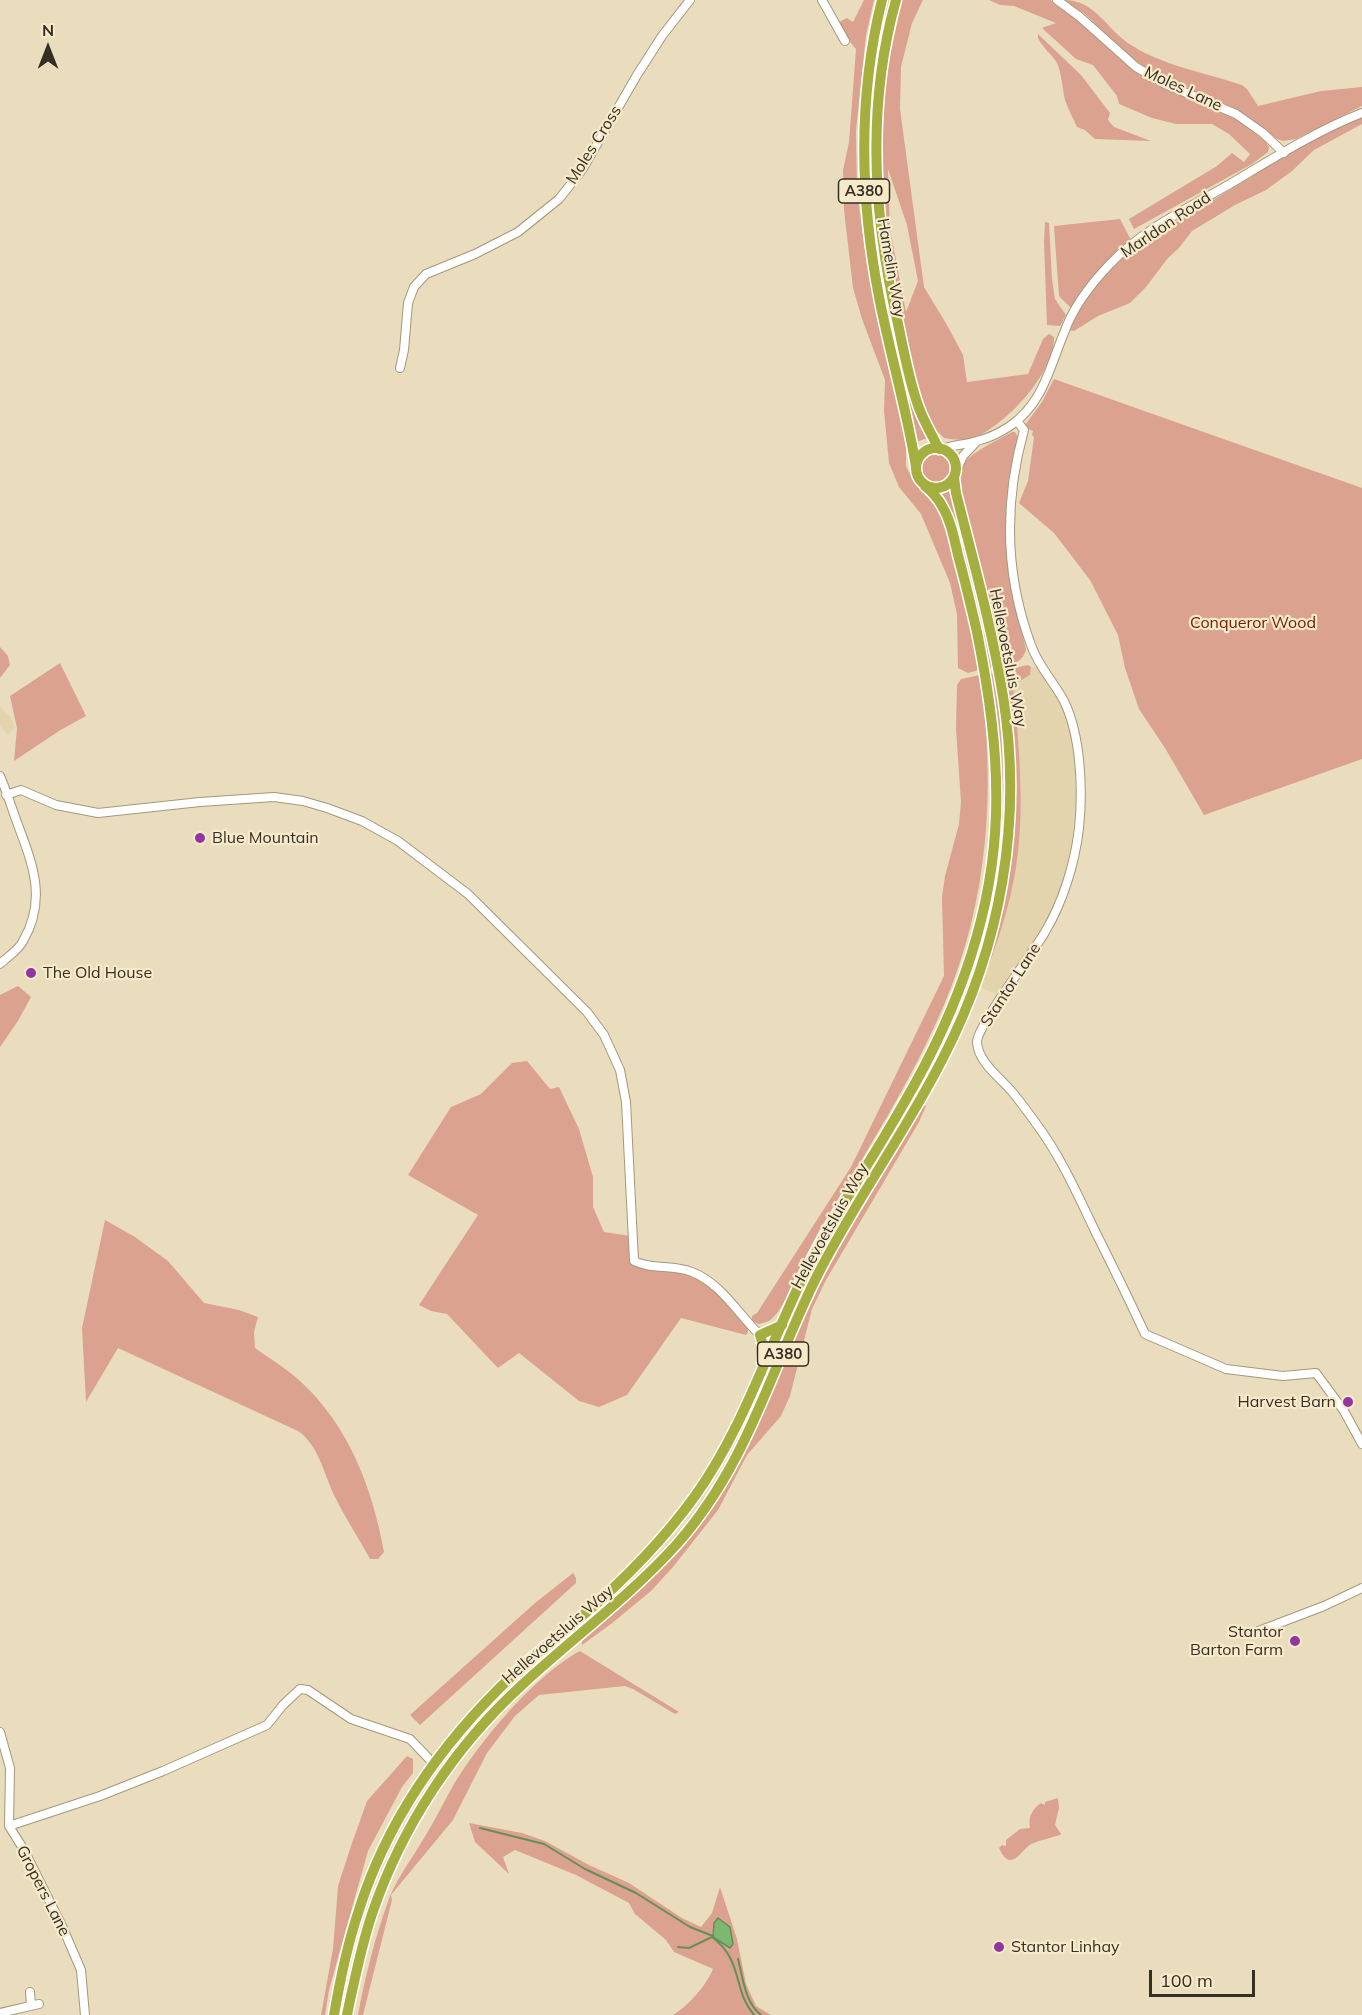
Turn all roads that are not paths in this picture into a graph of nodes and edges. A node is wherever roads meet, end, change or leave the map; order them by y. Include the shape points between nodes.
1 (690, 0) edge
2 (822, 0) edge
3 (882, 0) edge
4 (896, 0) edge
5 (1057, 0) edge
6 (845, 41) dead end
7 (1362, 113) edge
8 (1284, 153) junction
9 (400, 368) dead end
10 (1017, 421) junction
11 (977, 441) junction
12 (941, 449) junction
13 (916, 467) junction
14 (955, 475) junction
15 (925, 486) junction
16 (0, 776) edge
17 (6, 795) junction
18 (0, 964) edge
19 (782, 1325) junction
20 (760, 1335) junction
21 (759, 1380) junction
22 (1362, 1444) edge
23 (1362, 1588) edge
24 (1256, 1632) dead end
25 (0, 1732) edge
26 (433, 1763) junction
27 (6, 1821) edge
28 (30, 1992) dead end
29 (0, 2013) edge
30 (85, 2015) edge
31 (334, 2015) edge
32 (347, 2015) edge

1 - 9 street, Moles Cross via 636,75 582,170 559,199 518,232 426,274 414,287 408,303
2 - 6 street
3 - 13 highway, Hamelin Way / A380 via 865,102 864,194 880,303
4 - 12 highway, Hamelin Way / A380 via 879,87 875,157 879,222 887,275 914,389 926,426
5 - 8 street, Moles Lane via 1136,67 1165,84 1236,114
7 - 8 street, Marldon Road
8 - 10 street, Marldon Road via 1177,214 1109,265 1084,294 1063,333 1039,396
10 - 11 street, Marldon Road
10 - 22 street, Stantor Lane via 1024,430 1010,503 1012,573 1035,655 1069,715 1081,801 1073,857 1060,900 1047,930 986,1021 977,1040 980,1051 989,1068 1038,1125 1066,1169 1145,1334 1226,1370 1283,1376 1316,1373
11 - 12 street, Marldon Road
11 - 14 street, Marldon Road via 963,456
12 - 13 highway via 924,452
12 - 14 highway via 953,459
13 - 15 highway
14 - 15 highway via 942,487
14 - 32 highway, Hellevoetsluis Way / A380 via 1004,698 1010,780 1003,884 987,952 970,998 940,1065 821,1269 751,1428 716,1492 645,1578 486,1721 427,1798 394,1859 376,1904
15 - 19 highway, Hellevoetsluis Way / A380 via 936,496 949,519 989,697 996,796 989,879 971,954 941,1032 906,1101 820,1243
16 - 17 street
17 - 18 street via 34,873 37,895 23,943
17 - 20 street via 21,790 56,805 98,813 274,797 327,808 398,841 468,894 587,1012 604,1035 620,1070 626,1102 634,1261 676,1267 704,1278 732,1302
19 - 20 highway
19 - 21 highway, Hellevoetsluis Way / A380
20 - 21 highway via 764,1349
21 - 26 highway, Hellevoetsluis Way / A380 via 712,1471 671,1527 642,1561 492,1695
23 - 24 street
25 - 27 street via 10,1768
26 - 27 street via 410,1739 351,1719 308,1690 300,1689 267,1725 100,1796
26 - 31 highway, Hellevoetsluis Way / A380 via 390,1835 364,1893 346,1952
27 - 30 street, Gropers Lane via 39,1879 81,1970
28 - 29 street via 35,2005

